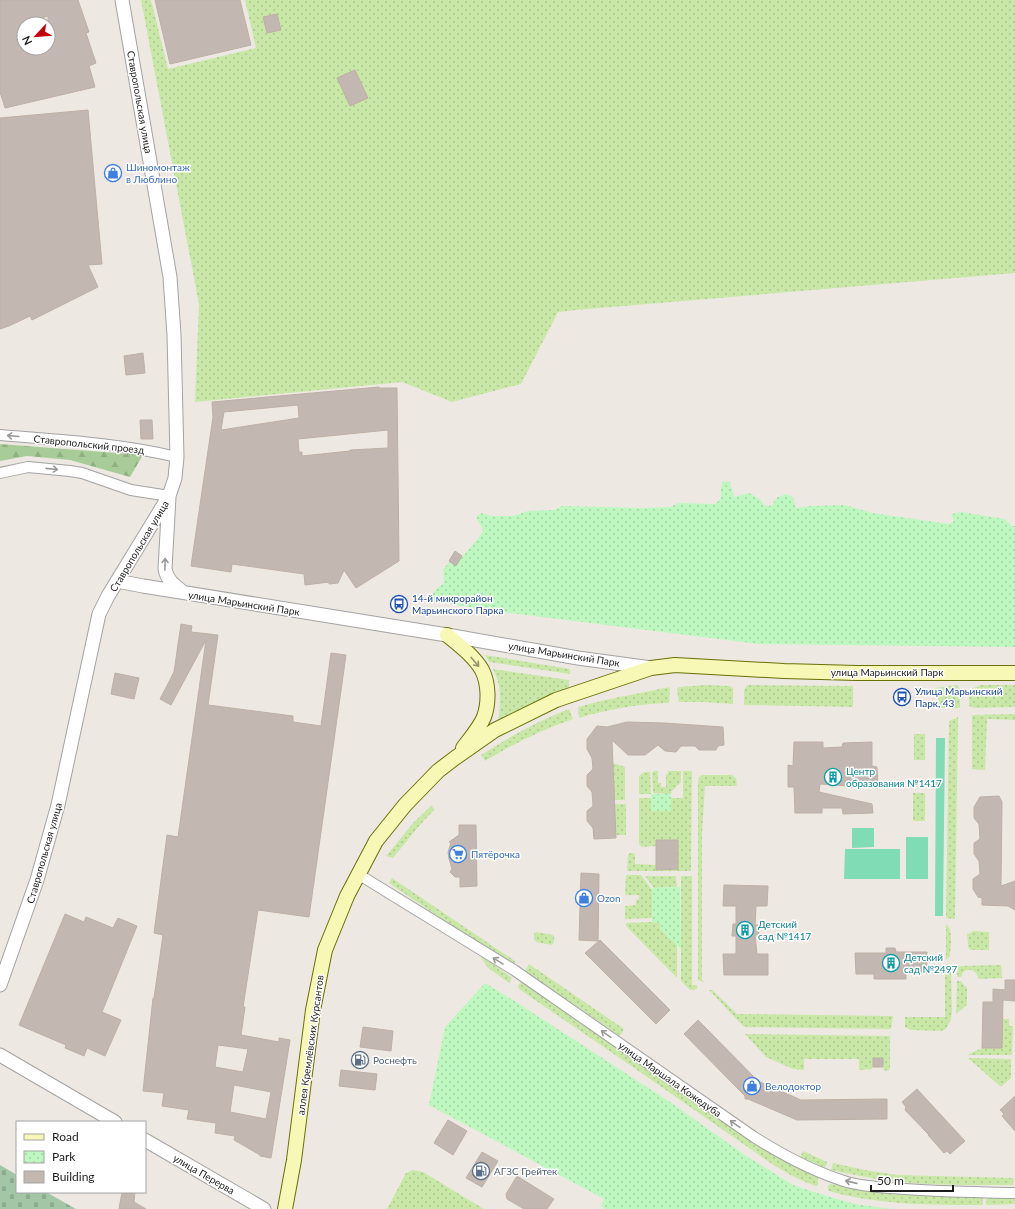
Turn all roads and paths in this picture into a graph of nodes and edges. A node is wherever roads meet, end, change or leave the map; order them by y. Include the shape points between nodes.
1 (122, 0) edge
2 (0, 435) edge
3 (176, 457) junction
4 (0, 473) edge
5 (169, 496) junction
6 (117, 581) junction
7 (186, 593) junction
8 (447, 635) junction
9 (651, 668) junction
10 (1015, 673) edge
11 (455, 758) junction
12 (358, 874) junction
13 (0, 985) edge
14 (0, 1055) edge
15 (113, 1121) edge
16 (146, 1141) edge
17 (1015, 1193) edge
18 (264, 1209) edge
19 (285, 1209) edge

1 - 3 street, Ставропольская улица via 170,277 174,335
3 -> 2 street, Ставропольский проезд via 95,443
3 - 5 street, Ставропольская улица via 175,478
4 -> 5 street via 28,467 70,471 132,490
5 - 6 street, Ставропольская улица
7 -> 5 street via 172,584 166,576
6 - 7 street, улица Марьинский Парк
6 - 13 street, Ставропольская улица via 99,614 51,832
7 - 8 street, улица Марьинский Парк
8 - 9 street, улица Марьинский Парк
8 -> 11 main road via 477,663 487,683 483,718
9 - 10 main road, улица Марьинский Парк via 674,665 857,673
9 - 11 main road, аллея Кремлёвских Курсантов via 556,700 495,730
11 - 12 main road, аллея Кремлёвских Курсантов via 405,804 376,841
17 -> 12 street, улица Маршала Кожедуба via 880,1188 849,1183 810,1169 754,1138 514,970
12 - 19 main road, аллея Кремлёвских Курсантов via 324,950
14 - 15 street
16 - 18 street, улица Перерва

